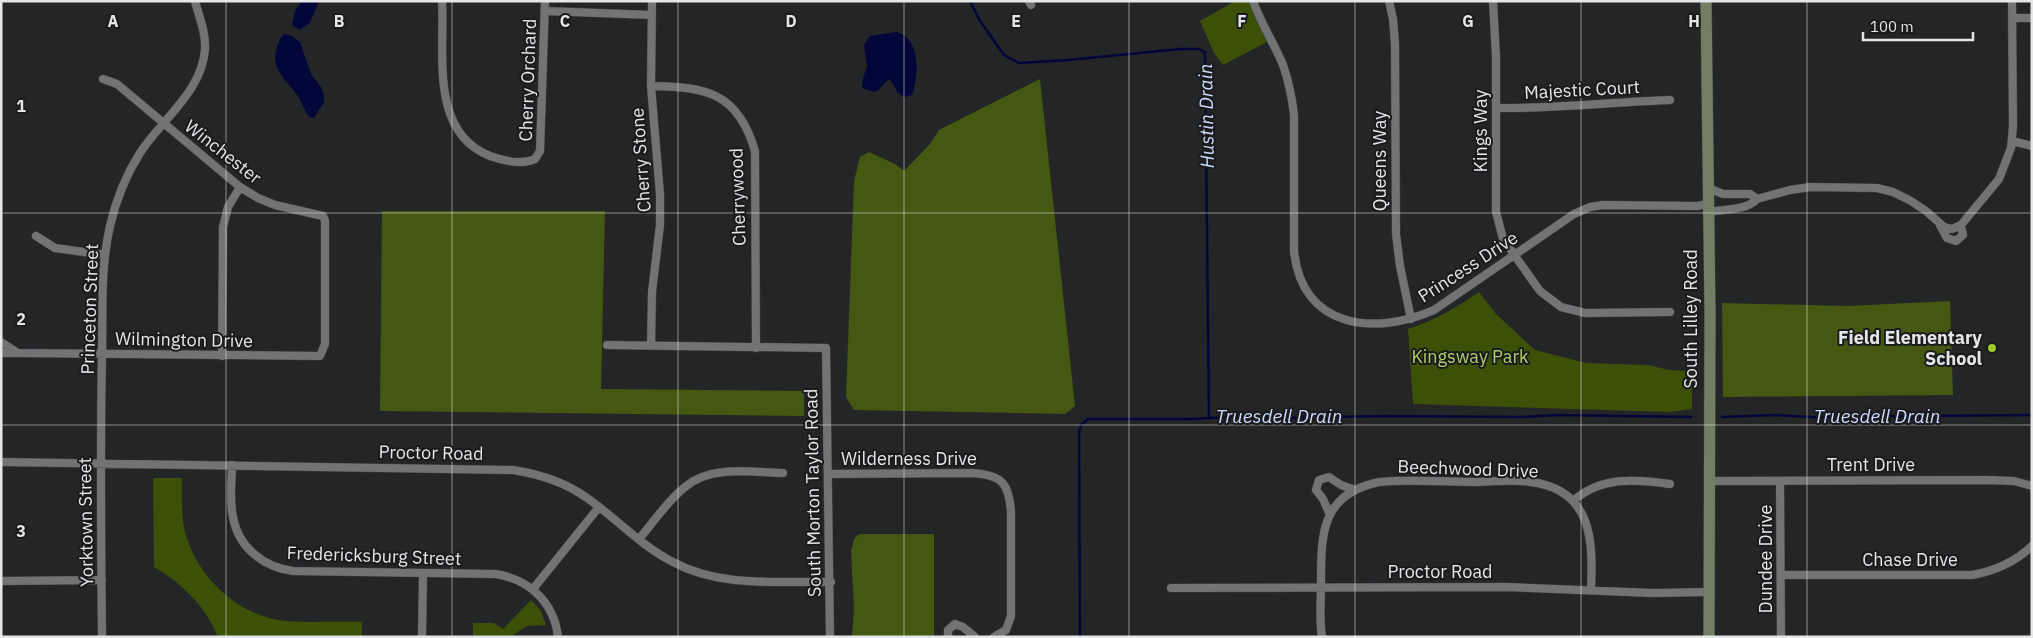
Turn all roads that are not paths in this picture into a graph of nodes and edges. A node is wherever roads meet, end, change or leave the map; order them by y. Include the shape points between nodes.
1 (195, 1) edge
2 (442, 1) edge
3 (546, 1) edge
4 (652, 1) edge
5 (1254, 1) edge
6 (1389, 1) edge
7 (1492, 1) edge
8 (1706, 1) edge
9 (2012, 1) edge
10 (545, 11) junction
11 (652, 15) junction
12 (2012, 18) junction
13 (2032, 18) edge
14 (103, 79) dead end
15 (651, 86) junction
16 (1670, 100) dead end
17 (1496, 108) junction
18 (163, 124) junction
19 (2012, 141) junction
20 (2032, 146) edge
21 (240, 187) junction
22 (1708, 188) junction
23 (1757, 198) junction
24 (1708, 208) junction
25 (1940, 225) junction
26 (1958, 227) junction
27 (36, 236) dead end
28 (104, 255) junction
29 (1515, 255) junction
30 (1670, 312) dead end
31 (1411, 319) junction
32 (1, 342) edge
33 (607, 346) dead end
34 (652, 346) junction
35 (756, 348) junction
36 (1, 353) edge
37 (18, 353) junction
38 (102, 354) junction
39 (222, 356) junction
40 (320, 356) joint
41 (101, 407) joint
42 (1, 462) edge
43 (101, 464) junction
44 (232, 465) junction
45 (783, 473) dead end
46 (828, 474) junction
47 (1709, 481) junction
48 (1780, 481) junction
49 (1670, 484) dead end
50 (2032, 486) edge
51 (1355, 490) junction
52 (1573, 502) junction
53 (599, 507) junction
54 (1330, 515) junction
55 (639, 539) junction
56 (2032, 546) edge
57 (422, 573) junction
58 (1781, 575) junction
59 (1, 580) edge
60 (102, 580) junction
61 (831, 582) junction
62 (1321, 587) junction
63 (1171, 588) dead end
64 (533, 589) junction
65 (1591, 590) junction
66 (1709, 592) junction
67 (102, 637) edge
68 (422, 637) edge
69 (558, 637) edge
70 (830, 637) edge
71 (948, 637) edge
72 (975, 637) edge
73 (994, 637) edge
74 (1322, 637) edge
75 (1709, 637) edge
76 (1781, 637) edge

1 - 18 street, Princeton Street via 205,43 200,72
2 - 10 street, Cherry Orchard via 446,104 466,140 487,155 509,161 531,161 540,151
3 - 10 street, Cherry Orchard
4 - 11 street, Cherry Stone
5 - 31 street, Princess Drive via 1292,95 1294,251 1302,282 1321,306 1346,321 1376,325
6 - 31 street, Queens Way via 1395,44 1396,234
7 - 17 street, Kings Way
8 - 22 street, South Lilley Road
9 - 12 street
10 - 11 street
11 - 15 street, Cherry Stone
12 - 13 street
12 - 19 street
14 - 18 street, Winchester via 117,84
15 - 34 street, Cherry Stone via 660,185 660,225 652,292
15 - 35 street, Cherrywood via 693,88 710,93 727,104 748,129 755,151
16 - 17 street, Majestic Court via 1561,108
17 - 29 street, Kings Way via 1497,217 1503,239
18 - 21 street, Winchester
18 - 28 street, Princeton Street via 140,153 123,184
19 - 20 street
19 - 26 street via 1999,179
21 - 39 street via 228,207 223,227
21 - 40 street, Winchester via 275,205 325,218 325,344
22 - 23 street, Princess Drive via 1723,194 1750,194
22 - 24 street, South Lilley Road
23 - 24 street, Princess Drive via 1745,207
23 - 25 street, Princess Drive via 1810,187 1878,188 1911,201
24 - 29 street, Princess Drive via 1590,207 1574,214
24 - 47 street, South Lilley Road
25 - 26 street via 1948,229
25 - 26 street, Princess Drive via 1947,238 1956,240 1963,235
27 - 28 street via 55,248
28 - 38 street, Princeton Street
29 - 30 street, Kings Way via 1540,291 1573,311
29 - 31 street, Princess Drive via 1434,310
32 - 37 street
33 - 34 street
34 - 35 street
35 - 46 street, South Morton Taylor Road via 826,348
36 - 37 street, Wilmington Drive
37 - 38 street, Wilmington Drive
38 - 39 street, Wilmington Drive
38 - 41 street, Princeton Street
39 - 40 street, Wilmington Drive
41 - 43 street, Yorktown Street
42 - 43 street, Proctor Road
43 - 44 street, Proctor Road
43 - 60 street, Yorktown Street
44 - 53 street, Proctor Road via 512,470 560,483
44 - 57 street, Fredericksburg Street via 235,526 247,547 266,563 293,571
45 - 55 street via 720,472 701,477 677,493
46 - 61 street, South Morton Taylor Road
46 - 73 street, Wilderness Drive via 972,472 988,474 1003,481 1010,495 1011,616 1006,630
47 - 48 street, Trent Drive
47 - 66 street, South Lilley Road
48 - 50 street, Trent Drive via 1986,480 2014,481
48 - 58 street, Dundee Drive
49 - 52 street via 1628,480 1611,482 1588,490
51 - 52 street, Beechwood Drive via 1388,482 1529,482 1554,488
51 - 54 street, Beechwood Drive
51 - 54 street via 1329,477 1319,480 1316,490
52 - 65 street, Beechwood Drive via 1584,517 1590,535 1593,559
53 - 55 street, Proctor Road
53 - 64 street
54 - 62 street, Beechwood Drive via 1321,542
55 - 61 street, Proctor Road via 673,562 712,577
56 - 58 street, Chase Drive via 2006,564 1972,575
57 - 64 street, Fredericksburg Street via 495,574 519,580
57 - 68 street
58 - 76 street, Dundee Drive
59 - 60 street
60 - 67 street, Yorktown Street
61 - 70 street, South Morton Taylor Road
62 - 63 street, Proctor Road
62 - 65 street, Proctor Road
62 - 74 street, Beechwood Drive
64 - 69 street, Fredericksburg Street via 550,610
65 - 66 street, Proctor Road
66 - 75 street, South Lilley Road
71 - 72 street via 948,630 955,624

